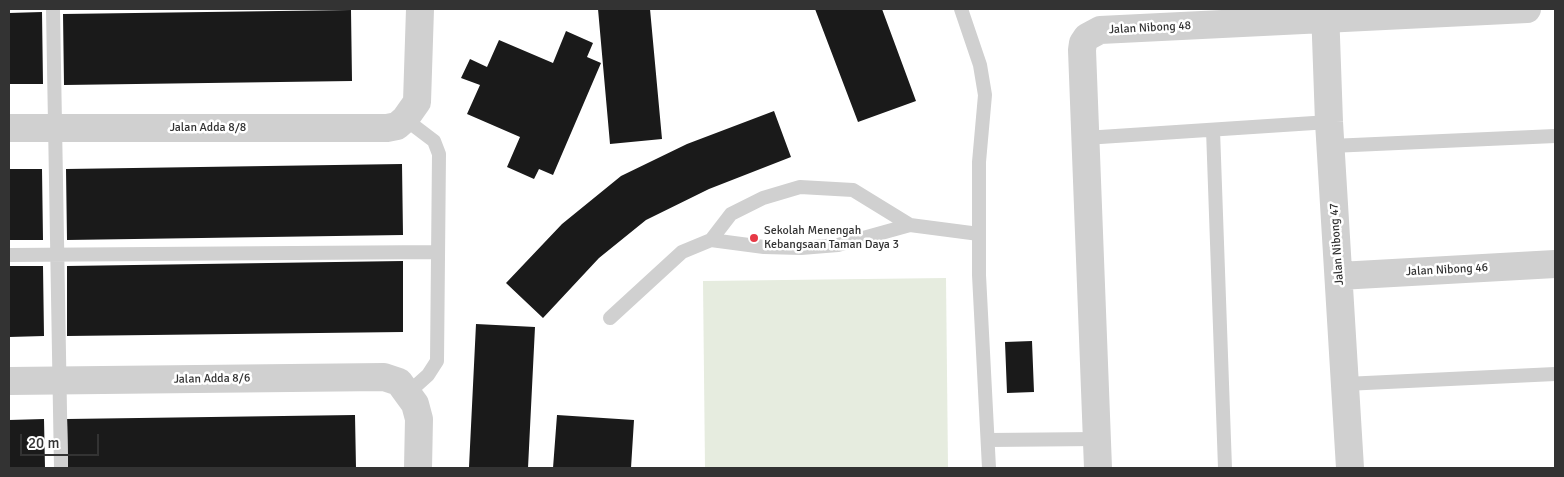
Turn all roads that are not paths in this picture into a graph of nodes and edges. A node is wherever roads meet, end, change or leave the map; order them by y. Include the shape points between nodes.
1 (53, 9) edge
2 (420, 9) edge
3 (962, 9) edge
4 (1527, 9) edge
5 (1325, 14) edge
6 (405, 119) junction
7 (9, 128) edge
8 (55, 128) junction
9 (1213, 130) junction
10 (1330, 134) junction
11 (1555, 136) edge
12 (1085, 138) junction
13 (910, 225) junction
14 (979, 234) junction
15 (711, 240) junction
16 (438, 252) junction
17 (9, 255) edge
18 (57, 255) junction
19 (1555, 264) edge
20 (1339, 276) junction
21 (610, 318) dead end
22 (1555, 374) edge
23 (9, 381) edge
24 (60, 381) junction
25 (1345, 384) junction
26 (408, 393) junction
27 (1097, 439) junction
28 (990, 440) junction
29 (61, 468) edge
30 (418, 468) edge
31 (989, 468) edge
32 (1098, 468) edge
33 (1225, 468) edge
34 (1350, 468) edge

1 - 8 lane
2 - 6 street via 417,102
3 - 14 lane via 980,65 985,95
4 - 5 street, Jalan Nibong 48
5 - 10 street, Jalan Nibong 47
5 - 12 street, Jalan Nibong 48 via 1093,32 1082,43
6 - 8 street, Jalan Adda 8/8 via 397,126 386,128
6 - 16 lane via 434,141 439,154
7 - 8 street, Jalan Adda 8/8
8 - 18 lane
9 - 10 lane
9 - 12 lane
9 - 33 lane
10 - 11 lane
10 - 20 street, Jalan Nibong 47
12 - 27 street, Jalan Nibong 48
13 - 14 lane
13 - 15 lane via 838,245 801,248
13 - 15 lane via 853,190 800,187 763,198 731,214
14 - 28 lane
15 - 21 lane via 682,252
16 - 18 lane
16 - 26 lane via 437,361 428,375
17 - 18 lane
18 - 24 lane
19 - 20 street, Jalan Nibong 46
20 - 25 street, Jalan Nibong 47
22 - 25 lane
23 - 24 street, Jalan Adda 8/6
24 - 26 street, Jalan Adda 8/6 via 384,377 399,382
24 - 29 lane
25 - 34 street, Jalan Nibong 47
26 - 30 street via 419,419
27 - 28 lane
27 - 32 street, Jalan Nibong 48
28 - 31 lane

